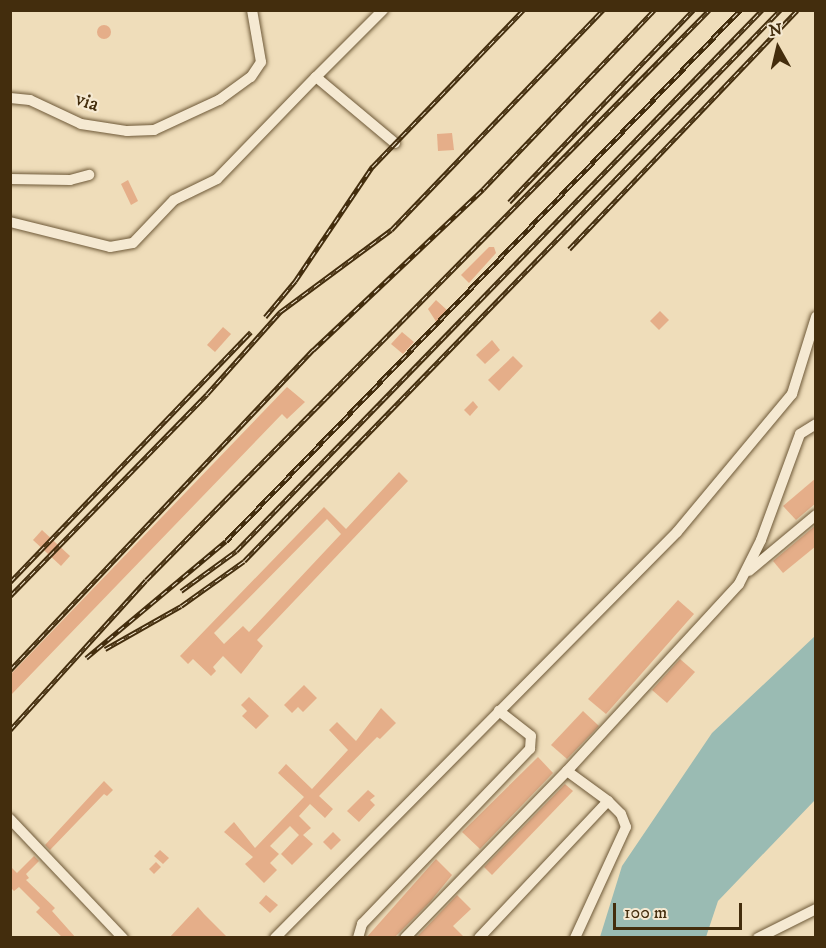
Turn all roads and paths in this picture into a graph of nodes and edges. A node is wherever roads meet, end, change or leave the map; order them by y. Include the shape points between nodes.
1 (252, 10) edge
2 (383, 10) edge
3 (316, 77) junction
4 (10, 98) edge
5 (394, 143) dead end
6 (88, 175) dead end
7 (10, 179) edge
8 (10, 222) edge
9 (816, 317) edge
10 (816, 424) edge
11 (816, 515) edge
12 (747, 573) junction
13 (500, 711) junction
14 (567, 771) junction
15 (608, 801) junction
16 (10, 819) edge
17 (816, 909) edge
18 (123, 938) edge
19 (275, 938) edge
20 (358, 938) edge
21 (405, 938) edge
22 (479, 938) edge
23 (575, 938) edge
24 (758, 938) edge

1 - 4 street, via via 261,62 250,77 219,100 154,130 127,131 81,124 30,100
2 - 3 street
3 - 5 street
3 - 8 street via 217,179 174,200 133,243 110,247
6 - 7 street via 70,180
9 - 13 street via 792,394 677,532
10 - 12 street via 800,434 789,456
11 - 12 street
12 - 14 street
13 - 19 street
13 - 20 street via 531,736 530,749 362,924
14 - 15 street
14 - 21 street
15 - 22 street
15 - 23 street via 621,814 626,827
16 - 18 street
17 - 24 street

